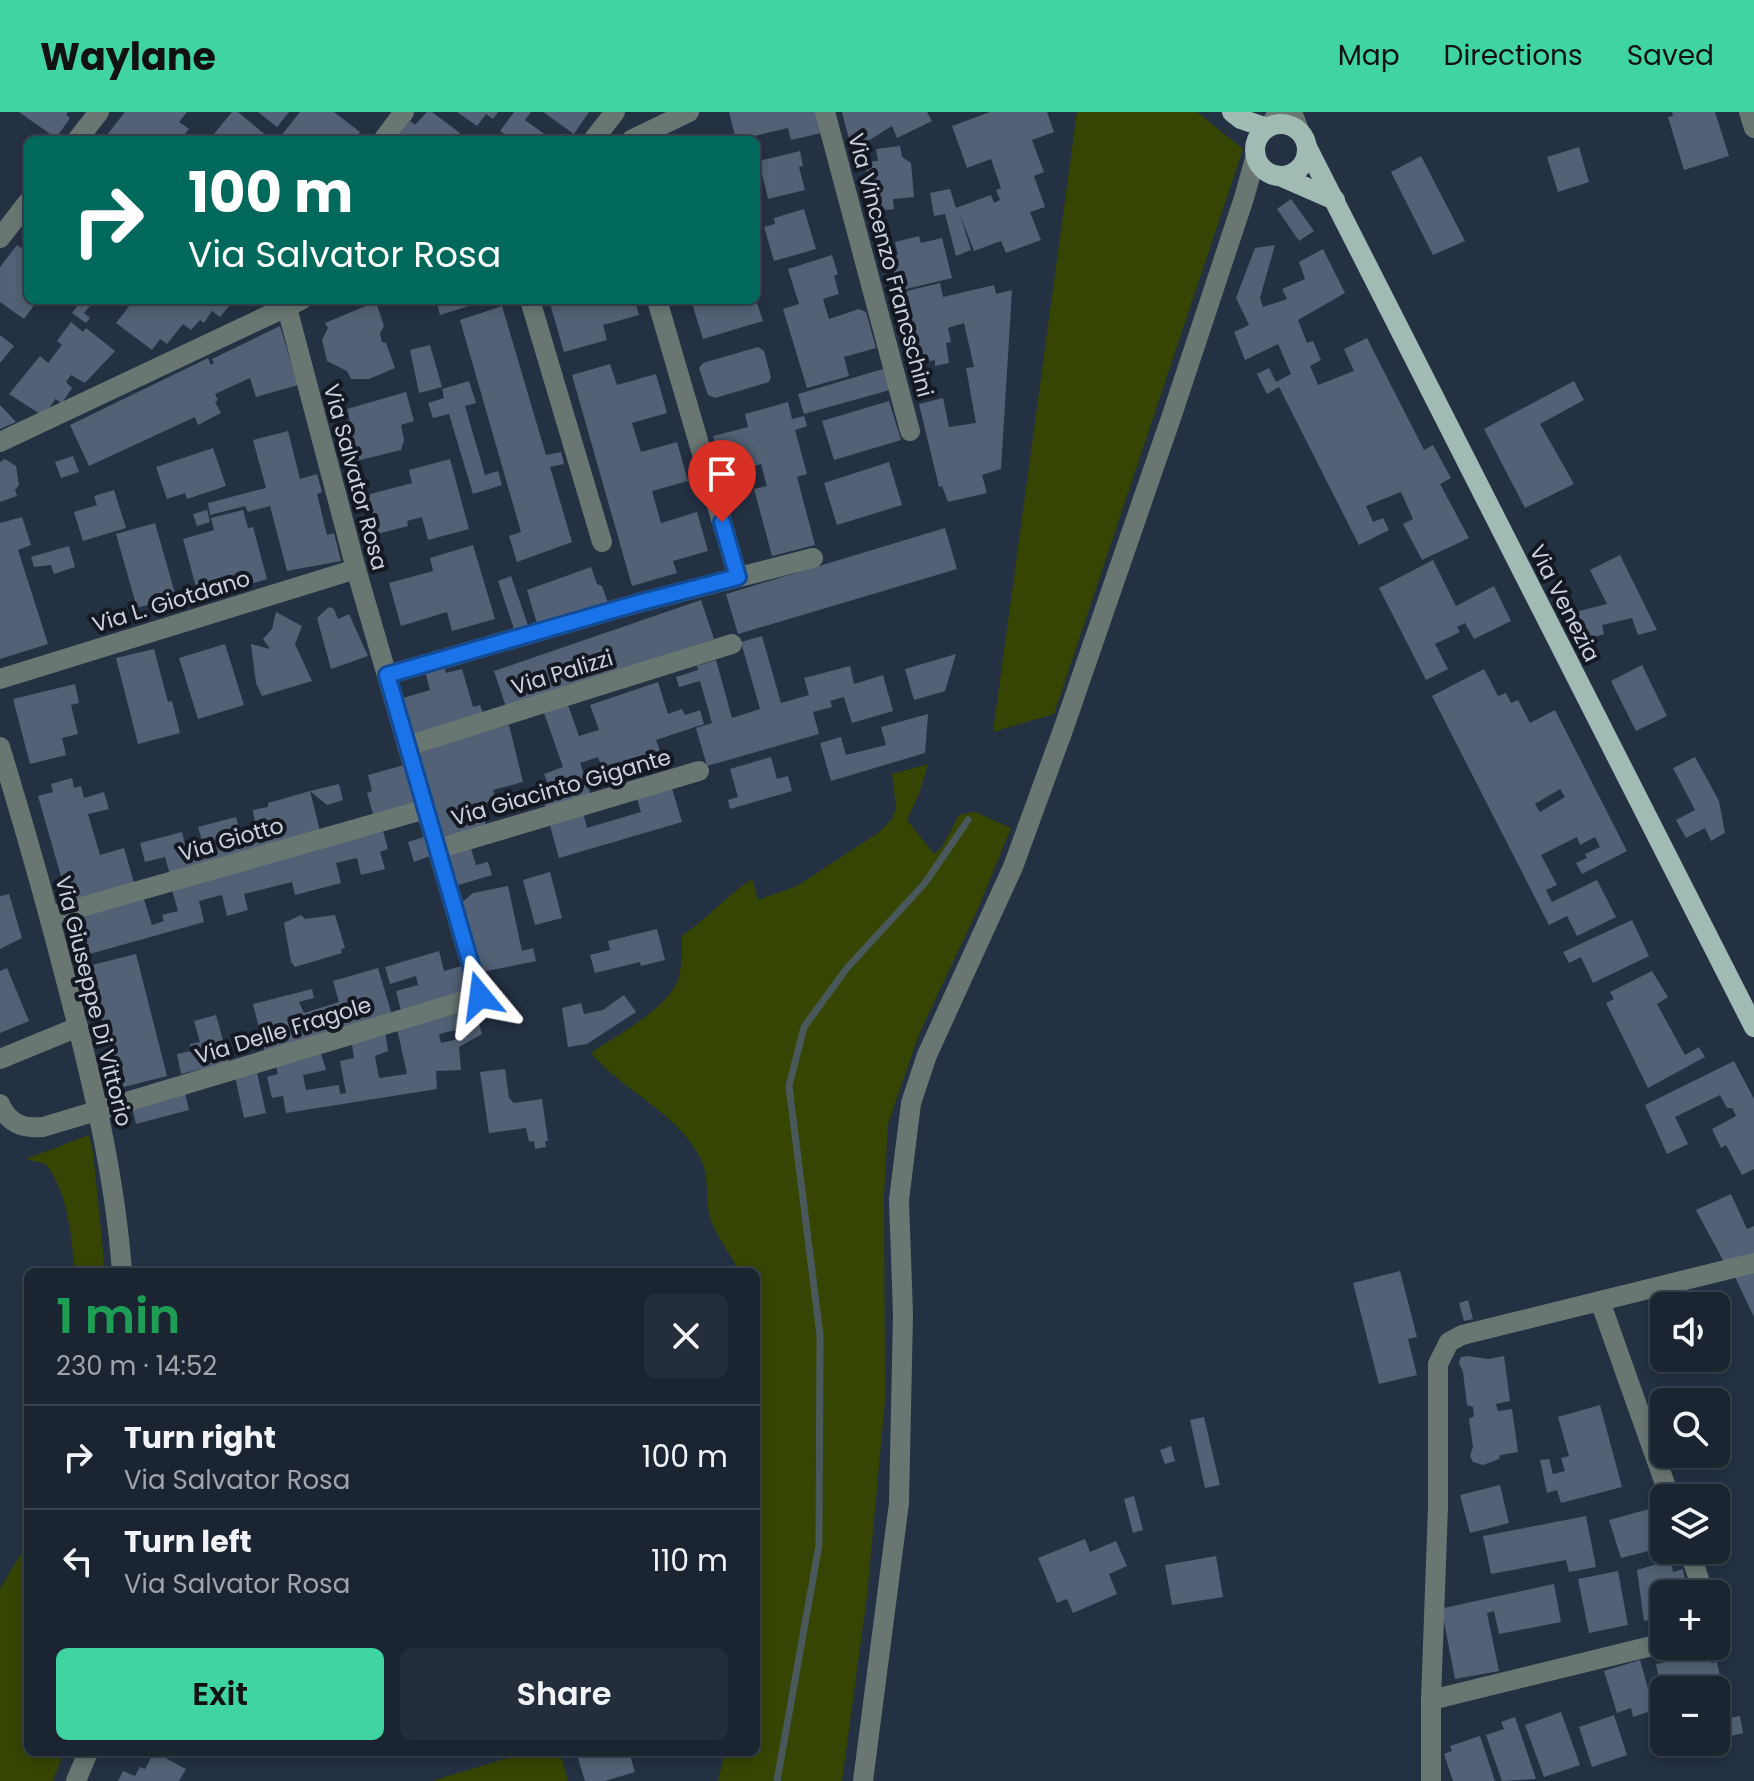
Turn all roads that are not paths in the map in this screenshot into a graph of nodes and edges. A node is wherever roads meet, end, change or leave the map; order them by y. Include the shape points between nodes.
1 (99, 112) edge
2 (404, 112) edge
3 (615, 112) edge
4 (689, 112) edge
5 (825, 112) edge
6 (1749, 112) edge
7 (1236, 116) edge
8 (1295, 121) edge
9 (1272, 122) edge
10 (1754, 128) edge
11 (80, 136) edge
12 (386, 136) edge
13 (596, 136) edge
14 (639, 136) edge
15 (1308, 149) junction
16 (1256, 150) junction
17 (1276, 175) junction
18 (1244, 198) junction
19 (1335, 200) junction
20 (24, 207) edge
21 (0, 238) edge
22 (289, 304) edge
23 (291, 304) edge
24 (531, 304) edge
25 (658, 304) edge
26 (910, 431) dead end
27 (0, 442) edge
28 (602, 542) dead end
29 (813, 558) dead end
30 (356, 569) junction
31 (738, 577) junction
32 (732, 644) dead end
33 (387, 675) junction
34 (0, 679) edge
35 (407, 746) junction
36 (2, 759) edge
37 (699, 771) dead end
38 (426, 809) junction
39 (437, 849) junction
40 (50, 916) junction
41 (480, 996) joint
42 (78, 1027) junction
43 (1754, 1027) edge
44 (0, 1059) edge
45 (0, 1104) edge
46 (100, 1110) junction
47 (1754, 1263) edge
48 (122, 1268) edge
49 (1600, 1301) junction
50 (1665, 1484) edge
51 (1650, 1646) edge
52 (1431, 1700) junction
53 (86, 1756) edge
54 (76, 1781) edge
55 (863, 1781) edge
56 (1431, 1781) edge

1 - 11 street
2 - 12 street
3 - 13 street
4 - 14 street
5 - 26 street, Via Vincenzo Francschini
6 - 10 street
7 - 9 main road
7 - 16 main road
8 - 9 main road
8 - 15 main road
9 - 16 main road
15 - 17 main road via 1296,171
15 - 19 main road, Via Venezia
16 - 17 main road via 1264,170
16 - 18 street
17 - 18 street
17 - 19 main road
18 - 55 street via 1013,867 927,1055 911,1103 899,1200 899,1503
19 - 43 main road, Via Venezia
20 - 21 street
22 - 27 street
23 - 30 street, Via Salvator Rosa
24 - 28 street
25 - 31 street
29 - 31 street
30 - 33 street, Via Salvator Rosa
30 - 34 street, Via L. Giotdano
31 - 33 street
32 - 35 street, Via Palizzi
33 - 35 street, Via Salvator Rosa
35 - 38 street, Via Salvator Rosa
36 - 40 street, Via Giuseppe Di Vittorio
37 - 39 street, Via Giacinto Gigante
38 - 39 street, Via Salvator Rosa
38 - 40 street, Via Giotto
39 - 41 street, Via Salvator Rosa
40 - 42 street, Via Giuseppe Di Vittorio
41 - 46 street, Via Delle Fragole
42 - 44 street
42 - 46 street, Via Giuseppe Di Vittorio
45 - 46 street, Via Delle Fragole via 11,1121 31,1128
46 - 48 street, Via Giuseppe Di Vittorio
47 - 49 street
49 - 50 street
49 - 52 street via 1462,1335 1449,1342 1438,1364
51 - 52 street
52 - 56 street
53 - 54 street

